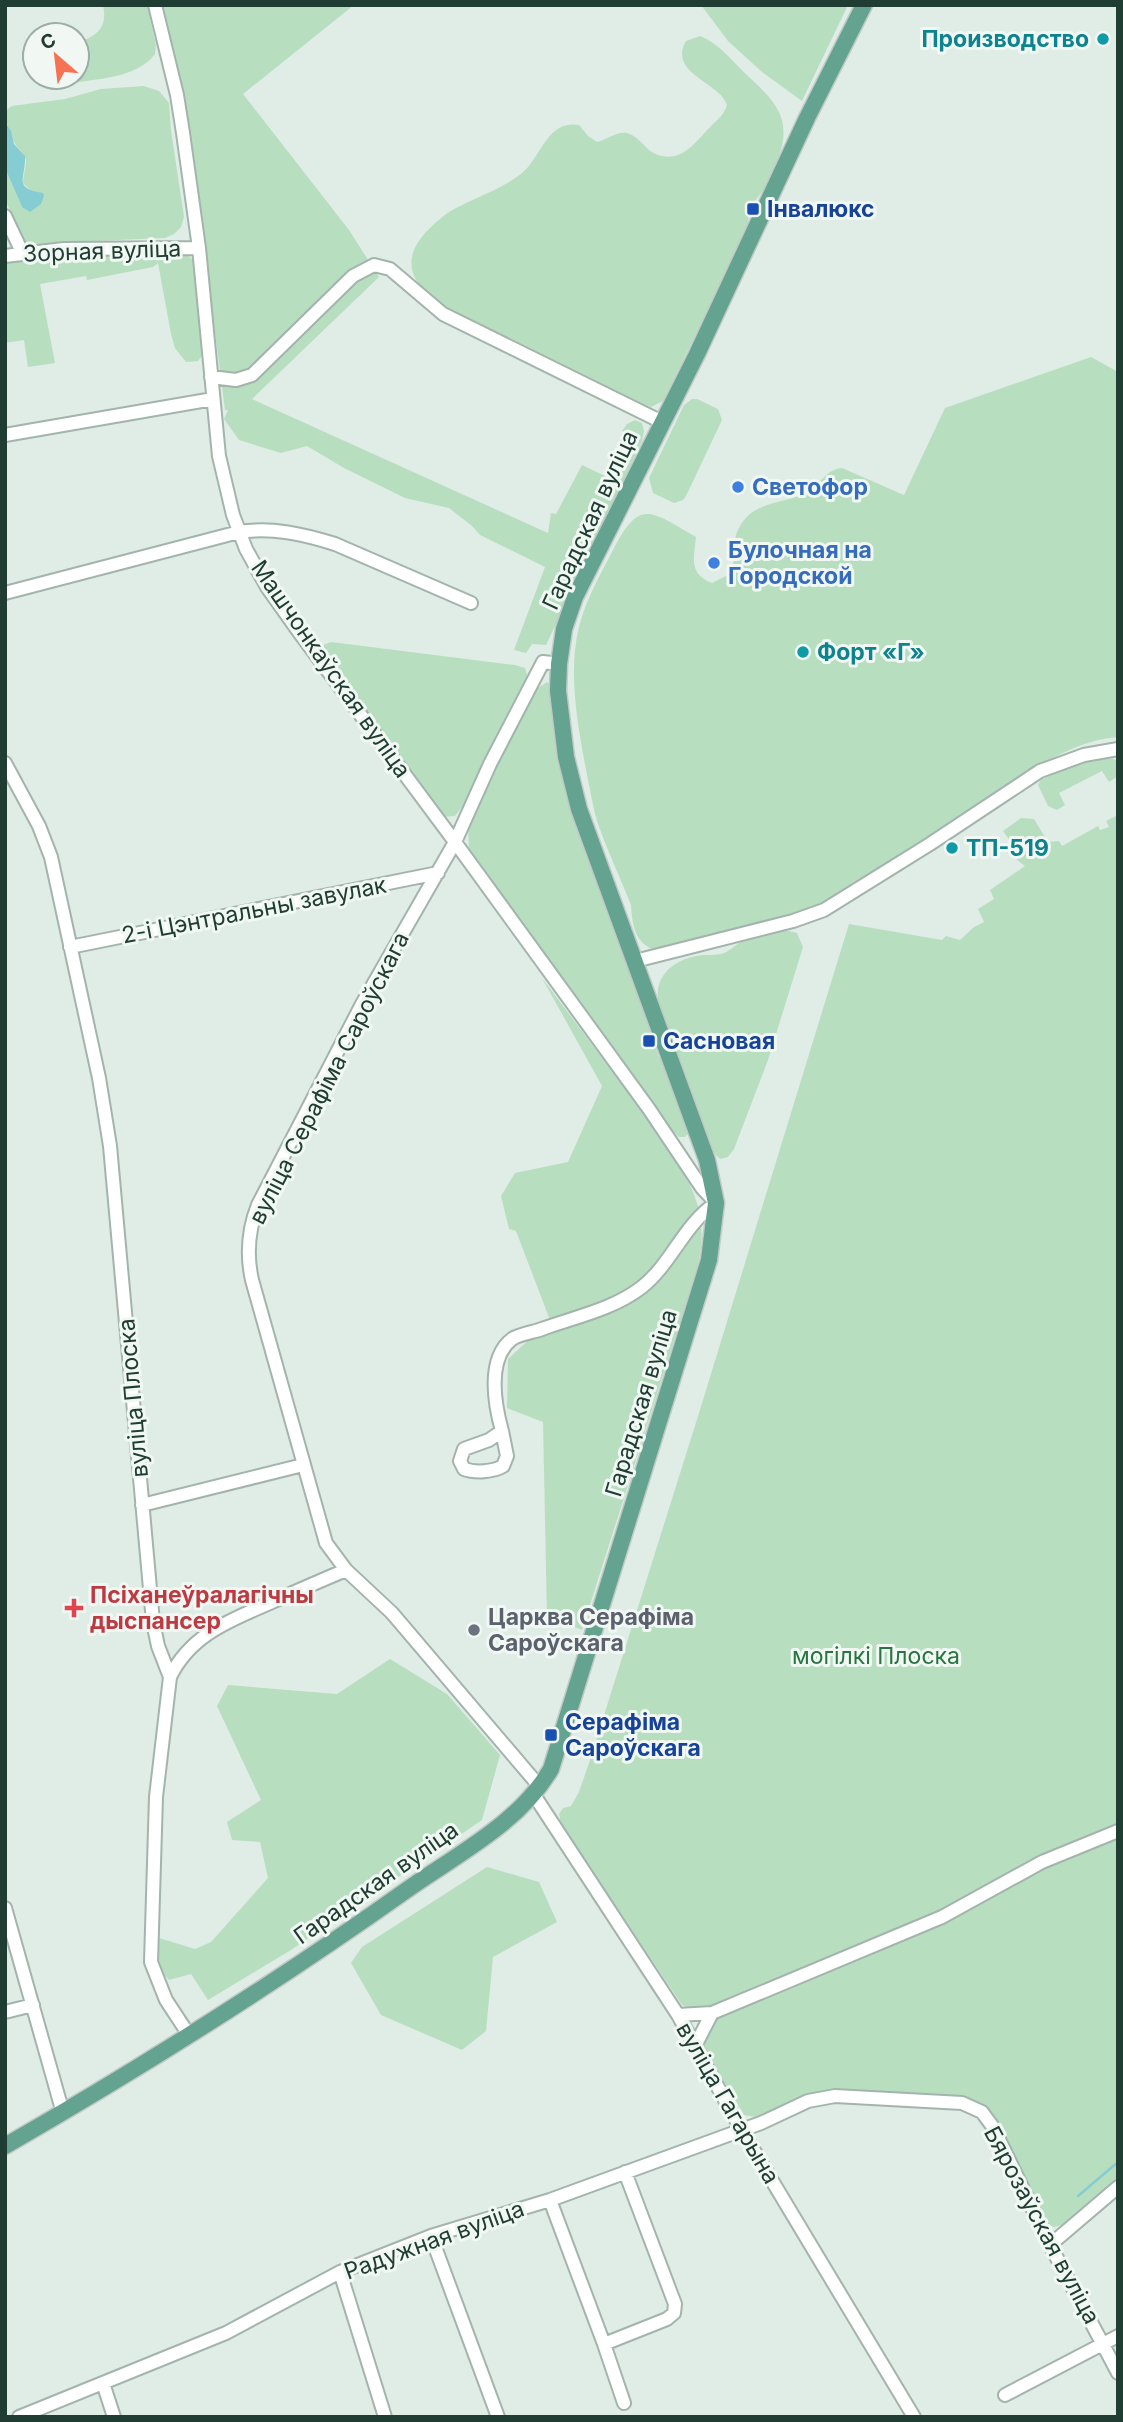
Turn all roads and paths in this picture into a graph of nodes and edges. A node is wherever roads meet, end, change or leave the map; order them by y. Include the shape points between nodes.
1 (155, 5) edge
2 (864, 5) edge
3 (5, 216) edge
4 (199, 248) junction
5 (22, 253) junction
6 (5, 256) edge
7 (211, 377) junction
8 (213, 399) junction
9 (662, 422) junction
10 (5, 435) edge
11 (239, 532) junction
12 (5, 593) edge
13 (471, 603) dead end
14 (559, 664) junction
15 (1118, 749) edge
16 (5, 764) edge
17 (455, 842) junction
18 (438, 873) junction
19 (70, 947) junction
20 (635, 961) junction
21 (716, 1203) junction
22 (502, 1432) dead end
23 (303, 1465) junction
24 (142, 1505) junction
25 (346, 1570) junction
26 (170, 1677) junction
27 (537, 1791) junction
28 (1118, 1831) edge
29 (5, 1908) edge
30 (33, 2005) junction
31 (5, 2012) edge
32 (712, 2013) junction
33 (678, 2015) junction
34 (190, 2035) junction
35 (695, 2046) junction
36 (62, 2113) junction
37 (741, 2129) junction
38 (5, 2146) edge
39 (625, 2172) junction
40 (1118, 2187) edge
41 (550, 2200) junction
42 (431, 2236) junction
43 (1050, 2245) junction
44 (340, 2272) junction
45 (1118, 2336) edge
46 (1103, 2342) junction
47 (604, 2344) junction
48 (1118, 2373) edge
49 (103, 2383) junction
50 (1005, 2395) dead end
51 (624, 2403) dead end
52 (19, 2417) edge
53 (114, 2417) edge
54 (385, 2417) edge
55 (498, 2417) edge
56 (914, 2417) edge

1 - 4 street, Машчонкаўская вуліца via 177,95
2 - 9 main road, Гарадская вуліца
3 - 5 street
4 - 5 street, Зорная вуліца
4 - 7 street, Машчонкаўская вуліца
5 - 6 street, Зорная вуліца
7 - 8 street, Машчонкаўская вуліца
7 - 9 street via 236,380 252,375 353,276 366,267 383,266 443,314
8 - 10 street
8 - 11 street, Машчонкаўская вуліца via 223,476
9 - 14 main road, Гарадская вуліца via 575,597
11 - 12 street
11 - 13 street via 271,530 313,537
11 - 17 street, Машчонкаўская вуліца via 275,598
14 - 17 street, вуліца Серафіма Сароўскага via 543,662
14 - 20 main road, Гарадская вуліца via 561,721 571,783
15 - 20 street via 1040,771 824,910
16 - 19 street, вуліца Плоска via 51,857
17 - 18 street, вуліца Серафіма Сароўскага
17 - 21 street, Машчонкаўская вуліца
18 - 19 street, 2-і Цэнтральны завулак
18 - 23 street, вуліца Серафіма Сароўскага via 362,1004 250,1228 249,1268
19 - 24 street, вуліца Плоска via 110,1146
20 - 21 main road, Гарадская вуліца via 701,1138
21 - 22 street via 639,1290 608,1306 512,1339 499,1360 494,1383
21 - 27 main road, Гарадская вуліца via 709,1260 559,1746
23 - 24 street
23 - 25 street, вуліца Серафіма Сароўскага via 326,1543
24 - 26 street, вуліца Плоска via 153,1622
25 - 26 street via 205,1634 183,1655
25 - 27 street, вуліца Серафіма Сароўскага via 392,1613
26 - 34 street, вуліца Плоска via 156,1797 150,1949 159,1987
27 - 33 street, вуліца Гагарына
27 - 34 main road, Гарадская вуліца via 501,1824
28 - 32 street via 1042,1862 942,1917
29 - 30 street
30 - 31 street
30 - 36 street
32 - 33 street
32 - 35 street
33 - 35 street, вуліца Гагарына
34 - 36 main road, Гарадская вуліца
35 - 37 street, вуліца Гагарына
36 - 38 main road, Гарадская вуліца
37 - 39 street, Радужная вуліца
37 - 43 street, Бярозаўская вуліца via 835,2096 962,2103 982,2112 993,2127
37 - 56 street, вуліца Гагарына
39 - 41 street, Радужная вуліца
39 - 47 street via 675,2304 674,2313
40 - 43 street
41 - 42 street, Радужная вуліца
41 - 47 street
42 - 44 street, Радужная вуліца
42 - 55 street
43 - 46 street, Бярозаўская вуліца
44 - 49 street, Радужная вуліца via 226,2333
44 - 54 street
45 - 46 street
46 - 48 street, Бярозаўская вуліца
46 - 50 street
47 - 51 street
49 - 52 street, Радужная вуліца
49 - 53 street

